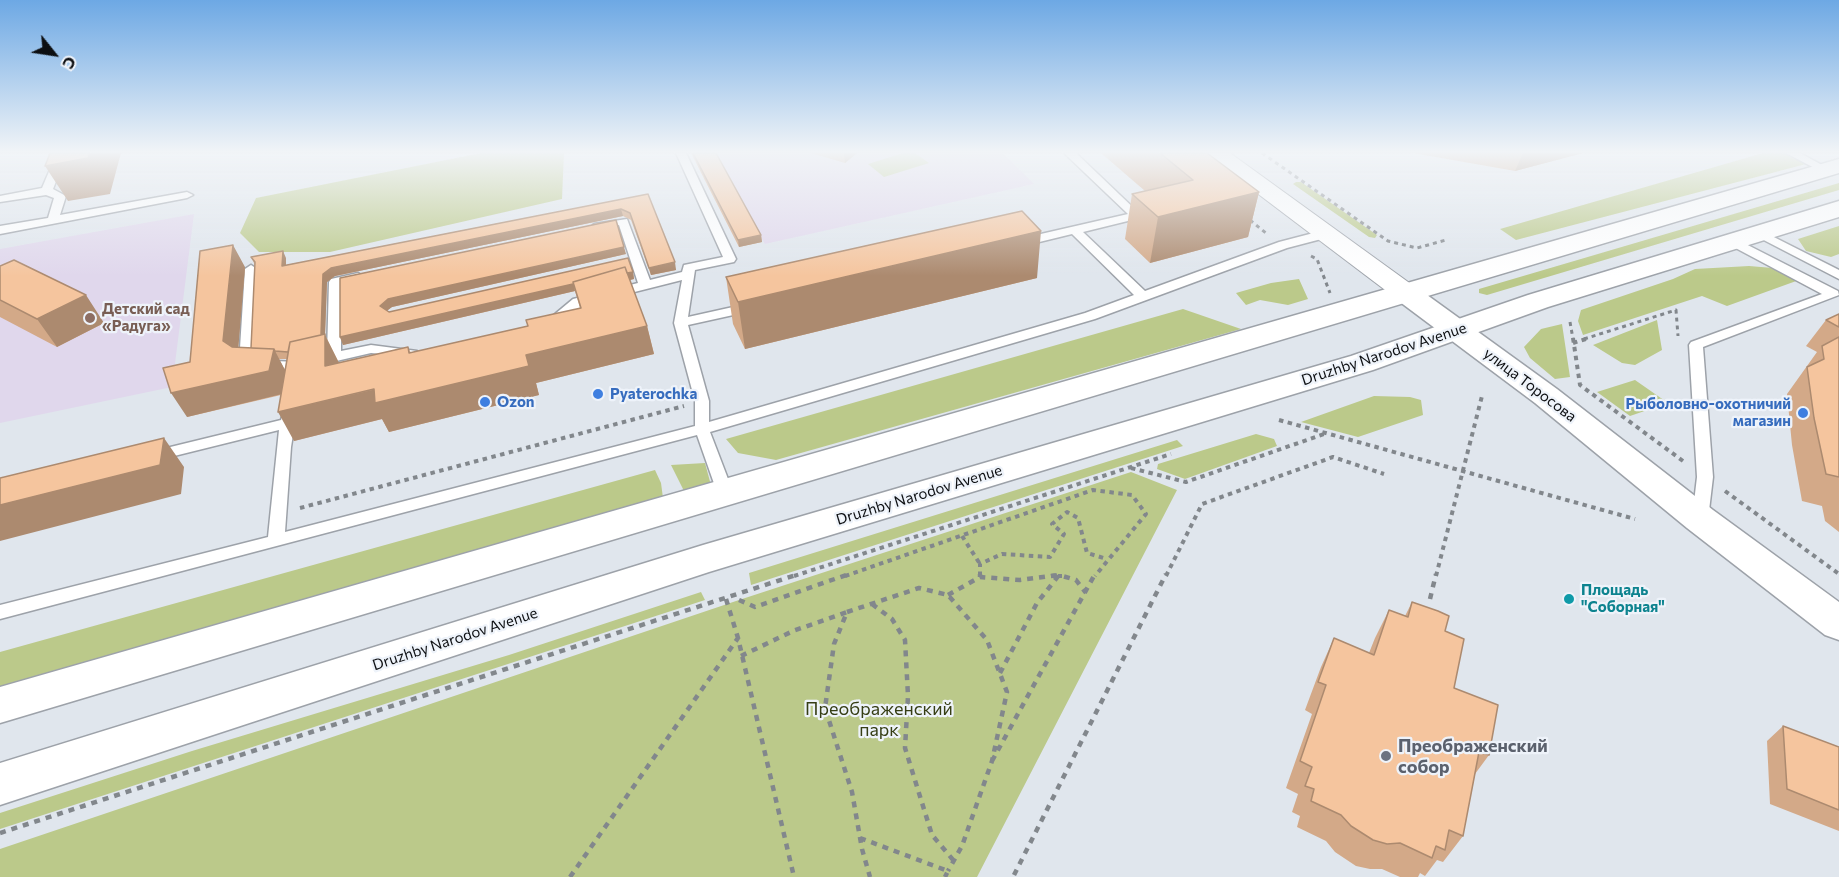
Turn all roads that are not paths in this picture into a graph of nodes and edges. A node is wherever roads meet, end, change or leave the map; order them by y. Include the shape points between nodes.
1 (30, 194) edge
2 (55, 194) edge
3 (700, 194) edge
4 (1113, 194) edge
5 (1271, 194) edge
6 (1744, 194) edge
7 (187, 195) dead end
8 (0, 199) edge
9 (1839, 209) edge
10 (53, 220) junction
11 (588, 229) edge
12 (0, 230) edge
13 (1074, 230) junction
14 (1758, 233) junction
15 (1326, 234) junction
16 (1732, 241) junction
17 (1008, 246) edge
18 (251, 269) dead end
19 (1837, 272) edge
20 (369, 274) edge
21 (689, 274) junction
22 (645, 285) junction
23 (1406, 293) junction
24 (1143, 296) junction
25 (761, 304) edge
26 (681, 323) junction
27 (1457, 330) junction
28 (539, 332) edge
29 (334, 357) junction
30 (428, 357) edge
31 (295, 378) junction
32 (287, 423) junction
33 (702, 429) junction
34 (136, 460) edge
35 (725, 492) junction
36 (1700, 519) junction
37 (276, 541) junction
38 (0, 612) edge
39 (1839, 624) edge
40 (0, 705) edge
41 (0, 784) edge

1 - 8 lane
2 - 10 lane via 60,196
3 - 21 lane via 730,259 688,268
4 - 13 lane via 1136,216
5 - 15 street, улица Торосова
6 - 23 main road
7 - 10 lane
9 - 14 main road, Druzhby Narodov Avenue
10 - 12 lane
11 - 22 lane via 623,221 630,259
13 - 17 lane
13 - 24 lane
14 - 16 main road, Druzhby Narodov Avenue
14 - 19 lane
15 - 23 street, улица Торосова
15 - 24 lane
16 - 27 main road, Druzhby Narodov Avenue
16 - 36 lane via 1833,294 1696,345 1705,477
18 - 31 lane via 246,364
20 - 29 lane via 335,282
21 - 22 lane
21 - 26 lane
22 - 28 lane via 578,302
23 - 27 main road, улица Торосова
23 - 35 main road
24 - 33 lane via 1090,316
25 - 26 lane
26 - 33 lane via 702,401
27 - 36 main road, улица Торосова
27 - 41 main road, Druzhby Narodov Avenue via 1362,363 703,560
29 - 30 lane via 386,349
29 - 31 lane
31 - 32 lane
32 - 34 lane
32 - 37 lane
33 - 35 lane
33 - 37 lane
35 - 40 main road
36 - 39 main road, улица Торосова
37 - 38 lane

